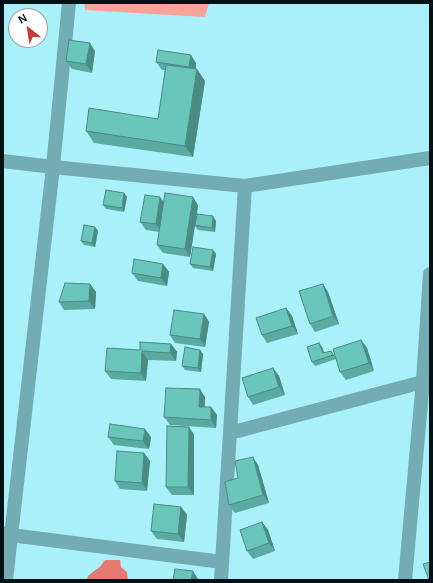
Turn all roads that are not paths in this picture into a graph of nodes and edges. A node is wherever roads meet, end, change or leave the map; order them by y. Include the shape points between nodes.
1 (69, 3) edge
2 (430, 158) edge
3 (3, 161) edge
4 (53, 167) junction
5 (245, 186) junction
6 (430, 274) edge
7 (427, 380) edge
8 (230, 433) junction
9 (7, 535) edge
10 (222, 562) junction
11 (6, 580) edge
12 (221, 580) edge
13 (405, 580) edge

1 - 4 street
2 - 5 street
3 - 4 street
4 - 5 street
4 - 9 street
5 - 8 street
6 - 7 street
7 - 8 street
7 - 13 street
8 - 10 street
9 - 10 street
9 - 11 street
10 - 12 street

